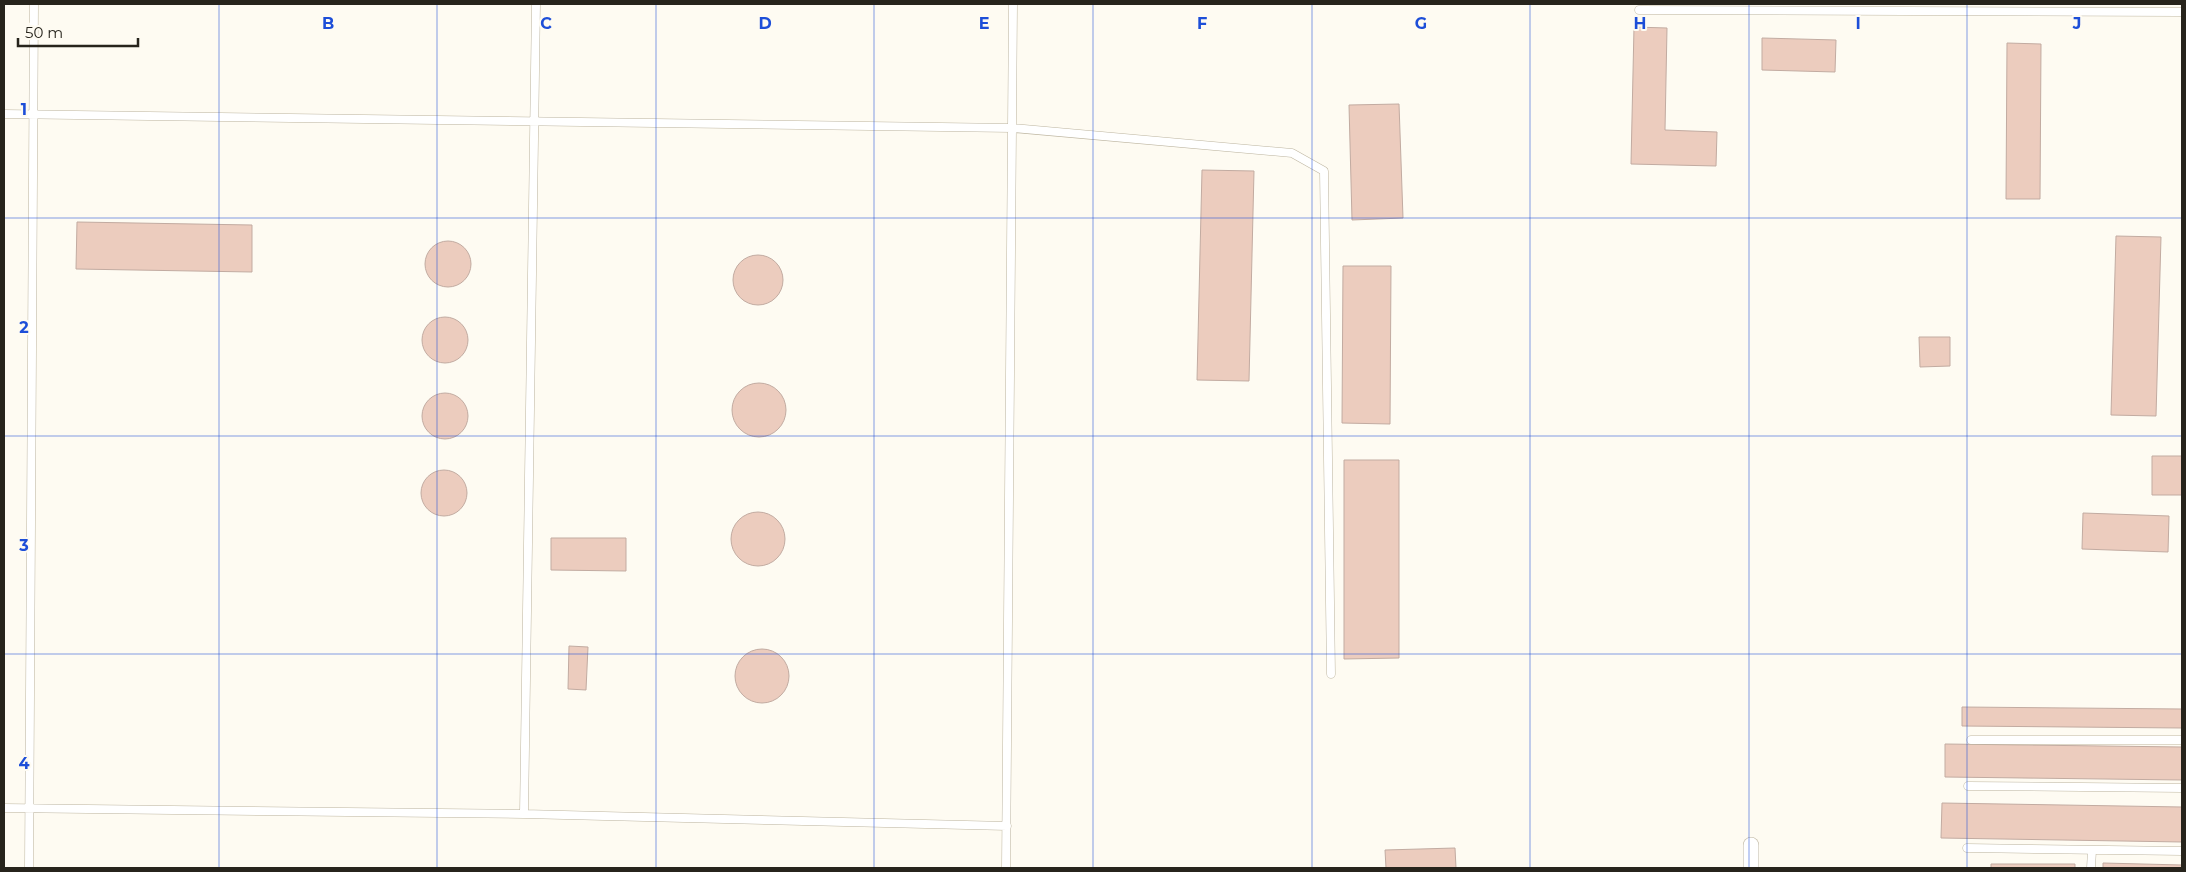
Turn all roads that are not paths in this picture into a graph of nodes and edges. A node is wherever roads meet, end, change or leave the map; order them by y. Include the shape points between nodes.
1 (34, 4) edge
2 (536, 4) edge
3 (1013, 4) edge
4 (1840, 7) edge
5 (2096, 8) edge
6 (1639, 10) dead end
7 (2182, 12) edge
8 (4, 114) edge
9 (33, 115) junction
10 (534, 122) junction
11 (1012, 128) junction
12 (1331, 674) dead end
13 (1970, 740) dead end
14 (2182, 740) edge
15 (1968, 786) dead end
16 (2182, 788) edge
17 (4, 808) edge
18 (30, 808) junction
19 (524, 814) junction
20 (1007, 826) junction
21 (1751, 846) dead end
22 (1967, 848) dead end
23 (2092, 850) junction
24 (2182, 851) edge
25 (30, 868) edge
26 (1006, 868) edge
27 (1751, 868) edge
28 (2092, 868) edge

1 - 9 lane
2 - 10 lane
3 - 11 lane
4 - 5 lane
4 - 6 lane
5 - 7 lane
8 - 9 lane
9 - 10 lane
9 - 18 lane
10 - 11 lane
10 - 19 lane
11 - 12 lane via 1292,153 1324,171
11 - 20 lane
13 - 14 lane
15 - 16 lane
17 - 18 lane
18 - 19 lane
18 - 25 lane
19 - 20 lane
20 - 26 lane
21 - 27 street
22 - 23 lane
23 - 24 lane
23 - 28 lane

